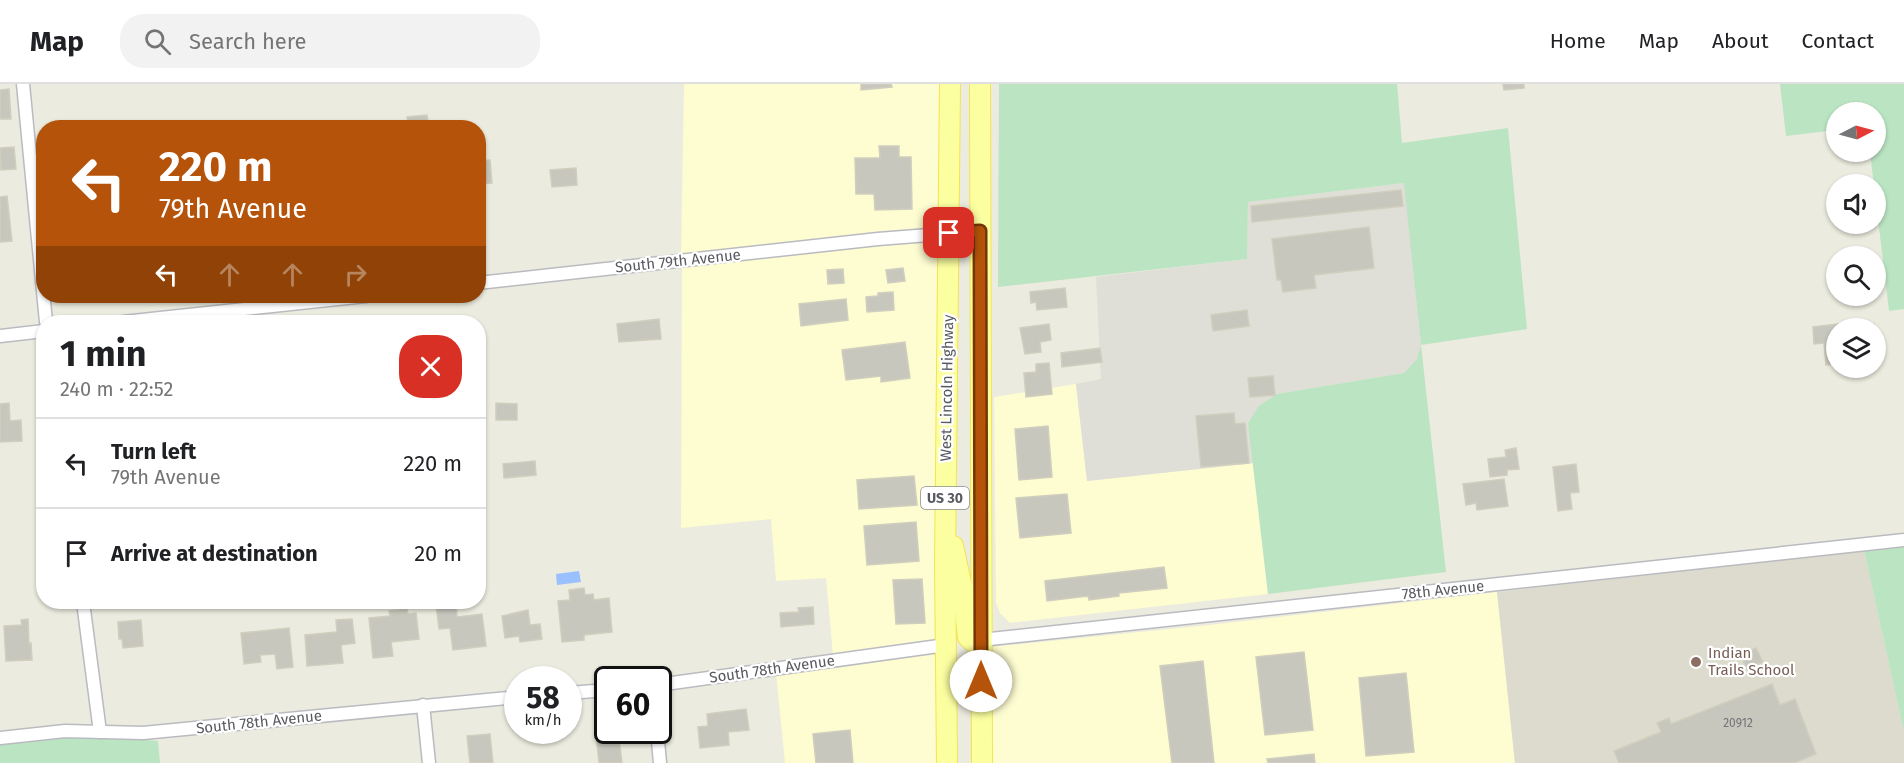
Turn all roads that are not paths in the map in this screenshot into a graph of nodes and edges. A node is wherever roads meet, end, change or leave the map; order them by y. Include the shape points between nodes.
1 (23, 84) edge
2 (950, 84) edge
3 (980, 84) edge
4 (36, 219) edge
5 (980, 231) junction
6 (949, 233) junction
7 (486, 282) edge
8 (301, 303) edge
9 (188, 315) edge
10 (36, 332) edge
11 (0, 336) edge
12 (945, 511) junction
13 (1904, 540) edge
14 (84, 609) edge
15 (981, 640) junction
16 (946, 645) junction
17 (672, 683) edge
18 (504, 698) edge
19 (423, 705) junction
20 (100, 732) junction
21 (0, 738) edge
22 (658, 744) edge
23 (429, 763) edge
24 (660, 763) edge
25 (947, 763) edge
26 (982, 763) edge

1 - 4 street
2 - 6 main road, West Lincoln Highway / US 30
3 - 5 main road, US 30
5 - 6 street, South 79th Avenue
5 - 15 main road, US 30
6 - 7 street, South 79th Avenue
6 - 12 main road, West Lincoln Highway / US 30
8 - 9 street
10 - 11 street
12 - 15 main road via 963,592 968,637 974,642
12 - 16 main road, West Lincoln Highway / US 30
13 - 15 street, 78th Avenue
14 - 20 street
15 - 26 main road, US 30
16 - 17 street, South 78th Avenue
16 - 25 main road, West Lincoln Highway / US 30
18 - 19 street, South 78th Avenue
19 - 20 street, South 78th Avenue via 143,733
19 - 23 street
20 - 21 street, South 78th Avenue via 65,731
22 - 24 street

